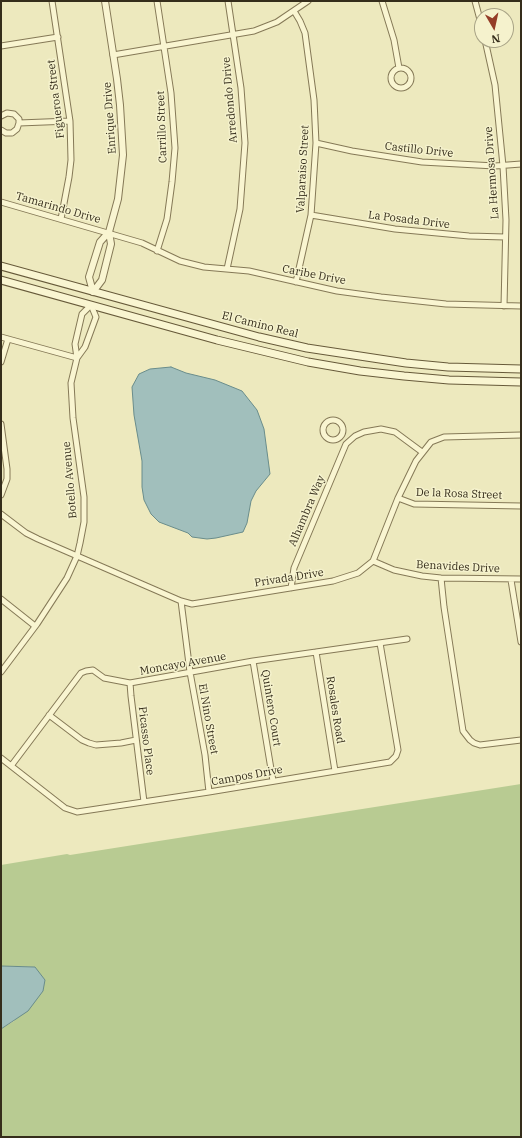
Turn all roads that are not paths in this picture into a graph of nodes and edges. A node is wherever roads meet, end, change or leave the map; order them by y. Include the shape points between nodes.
1 (52, 1) edge
2 (105, 1) edge
3 (157, 1) edge
4 (228, 1) edge
5 (308, 1) edge
6 (382, 1) edge
7 (294, 11) junction
8 (234, 35) junction
9 (58, 37) junction
10 (1, 46) edge
11 (164, 46) junction
12 (487, 48) edge
13 (114, 55) junction
14 (399, 68) junction
15 (1, 116) edge
16 (70, 121) junction
17 (19, 123) junction
18 (1, 130) edge
19 (316, 143) junction
20 (521, 164) edge
21 (503, 166) junction
22 (1, 202) edge
23 (311, 215) junction
24 (61, 219) junction
25 (109, 232) junction
26 (505, 237) junction
27 (157, 251) junction
28 (1, 266) edge
29 (227, 269) junction
30 (1, 280) edge
31 (296, 282) junction
32 (93, 292) junction
33 (91, 305) junction
34 (504, 306) junction
35 (521, 306) edge
36 (1, 337) edge
37 (8, 339) junction
38 (76, 358) junction
39 (1, 362) edge
40 (521, 369) edge
41 (521, 382) edge
42 (1, 424) edge
43 (521, 435) edge
44 (341, 437) junction
45 (346, 444) junction
46 (422, 452) junction
47 (1, 495) edge
48 (398, 498) junction
49 (521, 506) edge
50 (1, 514) edge
51 (77, 556) junction
52 (372, 561) junction
53 (441, 578) junction
54 (521, 579) edge
55 (511, 580) junction
56 (291, 588) junction
57 (1, 599) edge
58 (180, 601) junction
59 (35, 626) junction
60 (407, 639) dead end
61 (521, 642) edge
62 (380, 643) junction
63 (316, 652) junction
64 (253, 661) junction
65 (1, 672) edge
66 (190, 672) junction
67 (130, 683) junction
68 (49, 715) junction
69 (136, 740) junction
70 (521, 740) edge
71 (1, 758) edge
72 (11, 766) junction
73 (335, 771) junction
74 (273, 781) junction
75 (209, 792) junction
76 (144, 802) junction

1 - 9 street, Figueroa Street
2 - 13 street, Enrique Drive
3 - 11 street, Carrillo Street
4 - 8 street, Arredondo Drive
5 - 7 street
6 - 14 street via 394,40
7 - 8 street via 265,27
7 - 19 street, Valparaiso Street via 305,33 314,100
8 - 11 street
8 - 29 street, Arredondo Drive via 243,103 245,143 240,209
9 - 10 street
9 - 16 street, Figueroa Street
11 - 13 street
11 - 27 street, Carrillo Street via 175,148 167,219
12 - 21 street, La Hermosa Drive via 494,85
13 - 25 street, Enrique Drive via 123,155 118,199
14 - 14 street via 406,68 412,78 403,88 397,87 391,80 392,74
15 - 17 street via 7,113 14,114
16 - 17 street
16 - 24 street, Figueroa Street via 71,160
17 - 18 street via 12,133
19 - 21 street, Castillo Drive via 401,159
19 - 23 street, Valparaiso Street
20 - 21 street, Castillo Drive
21 - 26 street, La Hermosa Drive
22 - 24 street, Tamarindo Drive
23 - 26 street, La Posada Drive via 395,229
23 - 31 street, Valparaiso Street
24 - 25 street, Tamarindo Drive
25 - 27 street, Caribe Drive
25 - 32 street, Enrique Drive via 111,244 102,280
25 - 32 street, Enrique Drive via 100,242 89,277
26 - 34 street, La Hermosa Drive
27 - 29 street, Caribe Drive via 191,264
28 - 32 main road, El Camino Real
29 - 31 street, Caribe Drive via 249,271
30 - 33 main road
31 - 34 street, Caribe Drive via 338,291 411,300
32 - 33 main road
32 - 40 main road, El Camino Real via 307,348 406,363
33 - 38 street, Botello Avenue via 82,314 75,344
33 - 38 street, Botello Avenue via 96,317 85,347
33 - 41 main road via 308,362 404,376
34 - 35 street, Caribe Drive
36 - 37 street
37 - 38 street
37 - 39 street
38 - 51 street, Botello Avenue via 71,395 84,497 84,522
42 - 47 street via 8,469
43 - 46 street, Privada Drive via 444,437 431,442
44 - 44 street via 335,440 326,438 322,429 325,423 331,420 338,421 344,430
44 - 45 street
45 - 46 street via 364,432 381,429 395,432
45 - 56 street, Alhambra Way via 294,568
46 - 48 street, Privada Drive
48 - 49 street, De la Rosa Street via 414,504
48 - 52 street, Privada Drive
50 - 51 street, Privada Drive via 26,533
51 - 58 street, Privada Drive
51 - 59 street, Botello Avenue via 67,578
52 - 53 street, Benavides Drive via 411,574
52 - 56 street, Privada Drive via 362,571 348,577
53 - 55 street, Benavides Drive
53 - 70 street via 463,731 470,740 480,745
54 - 55 street, Benavides Drive
55 - 61 street
56 - 58 street, Privada Drive via 192,604
57 - 59 street
58 - 66 street, El Nino Street
59 - 65 street, Botello Avenue
60 - 62 street, Moncayo Avenue
62 - 63 street, Moncayo Avenue
62 - 73 street, Campos Drive via 398,750 396,756 390,762
63 - 64 street, Moncayo Avenue
63 - 73 street, Rosales Road
64 - 66 street, Moncayo Avenue
64 - 74 street, Quintero Court
66 - 67 street, Moncayo Avenue
66 - 75 street, El Nino Street
67 - 68 street, Moncayo Avenue via 104,678 93,670 86,671 81,673
67 - 69 street, Picasso Place
68 - 69 street via 89,743 115,744
68 - 72 street, Moncayo Avenue
69 - 76 street, Picasso Place
71 - 72 street, Campos Drive
72 - 76 street, Campos Drive via 65,808 77,812
73 - 74 street, Campos Drive
74 - 75 street, Campos Drive
75 - 76 street, Campos Drive

